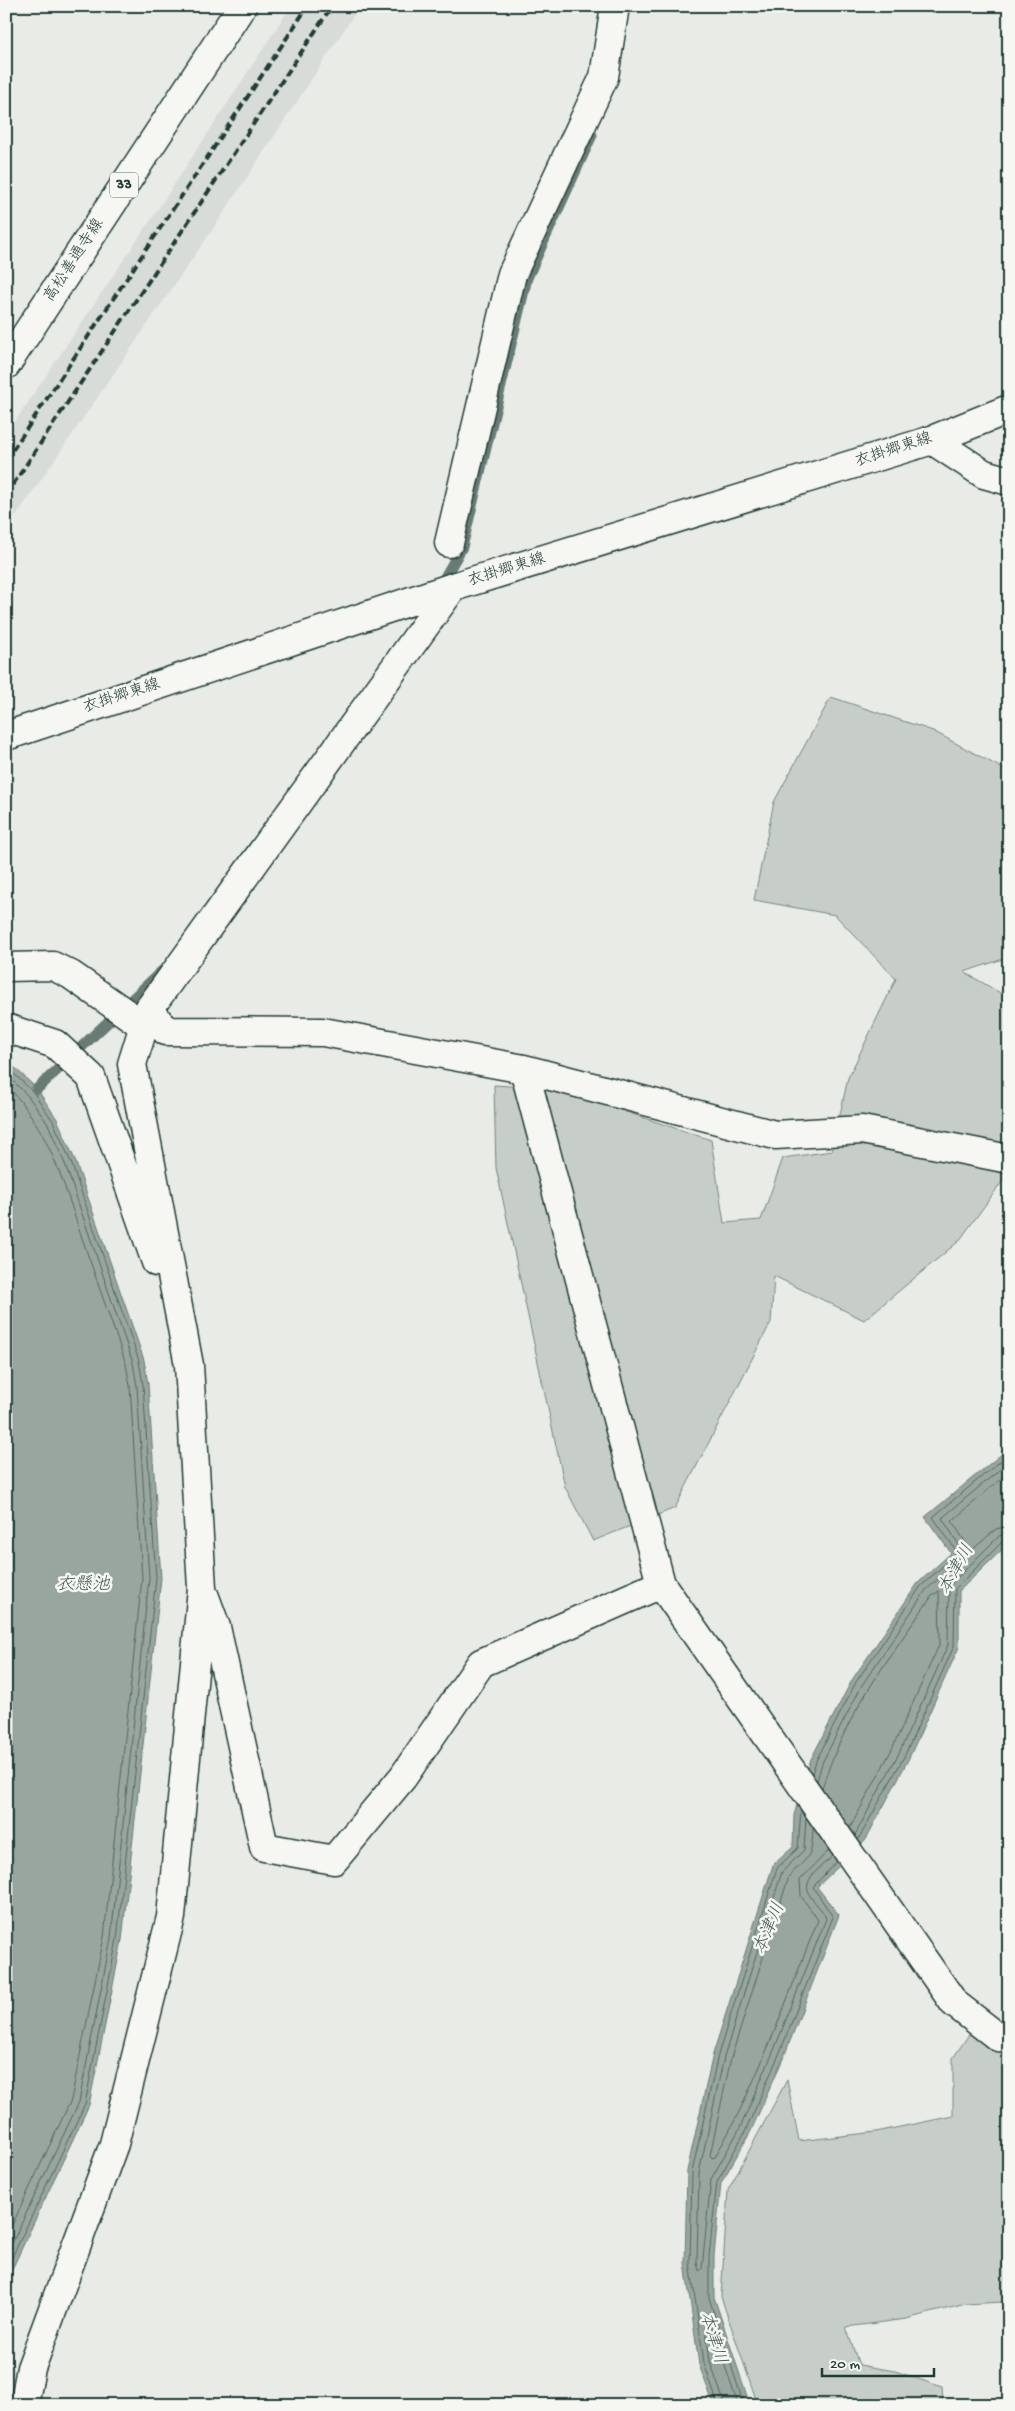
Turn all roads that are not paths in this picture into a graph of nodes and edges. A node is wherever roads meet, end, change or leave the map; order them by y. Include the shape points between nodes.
1 (242, 6) edge
2 (614, 6) edge
3 (6, 365) edge
4 (1009, 409) edge
5 (932, 440) junction
6 (1009, 481) edge
7 (449, 543) dead end
8 (453, 587) junction
9 (6, 736) edge
10 (6, 967) edge
11 (146, 1017) junction
12 (6, 1028) edge
13 (524, 1069) junction
14 (1009, 1160) edge
15 (186, 1348) junction
16 (661, 1584) junction
17 (202, 1588) junction
18 (1009, 2038) edge
19 (24, 2405) edge

1 - 3 street, 高松善通寺線 / 33
2 - 7 street via 604,77 512,274
4 - 5 street, 衣掛郷東線
5 - 6 street via 984,474
5 - 8 street, 衣掛郷東線
8 - 9 street, 衣掛郷東線
8 - 11 street
10 - 11 street via 53,966
11 - 13 street via 166,1031 323,1032
11 - 15 street via 132,1064
12 - 15 street via 55,1044 91,1077
13 - 14 street via 775,1135 862,1130
13 - 16 street
15 - 17 street
16 - 17 street via 481,1663 403,1777 334,1860 264,1847 216,1627
16 - 18 street via 954,2003 998,2037
17 - 19 street via 171,1916 114,2144 31,2368

